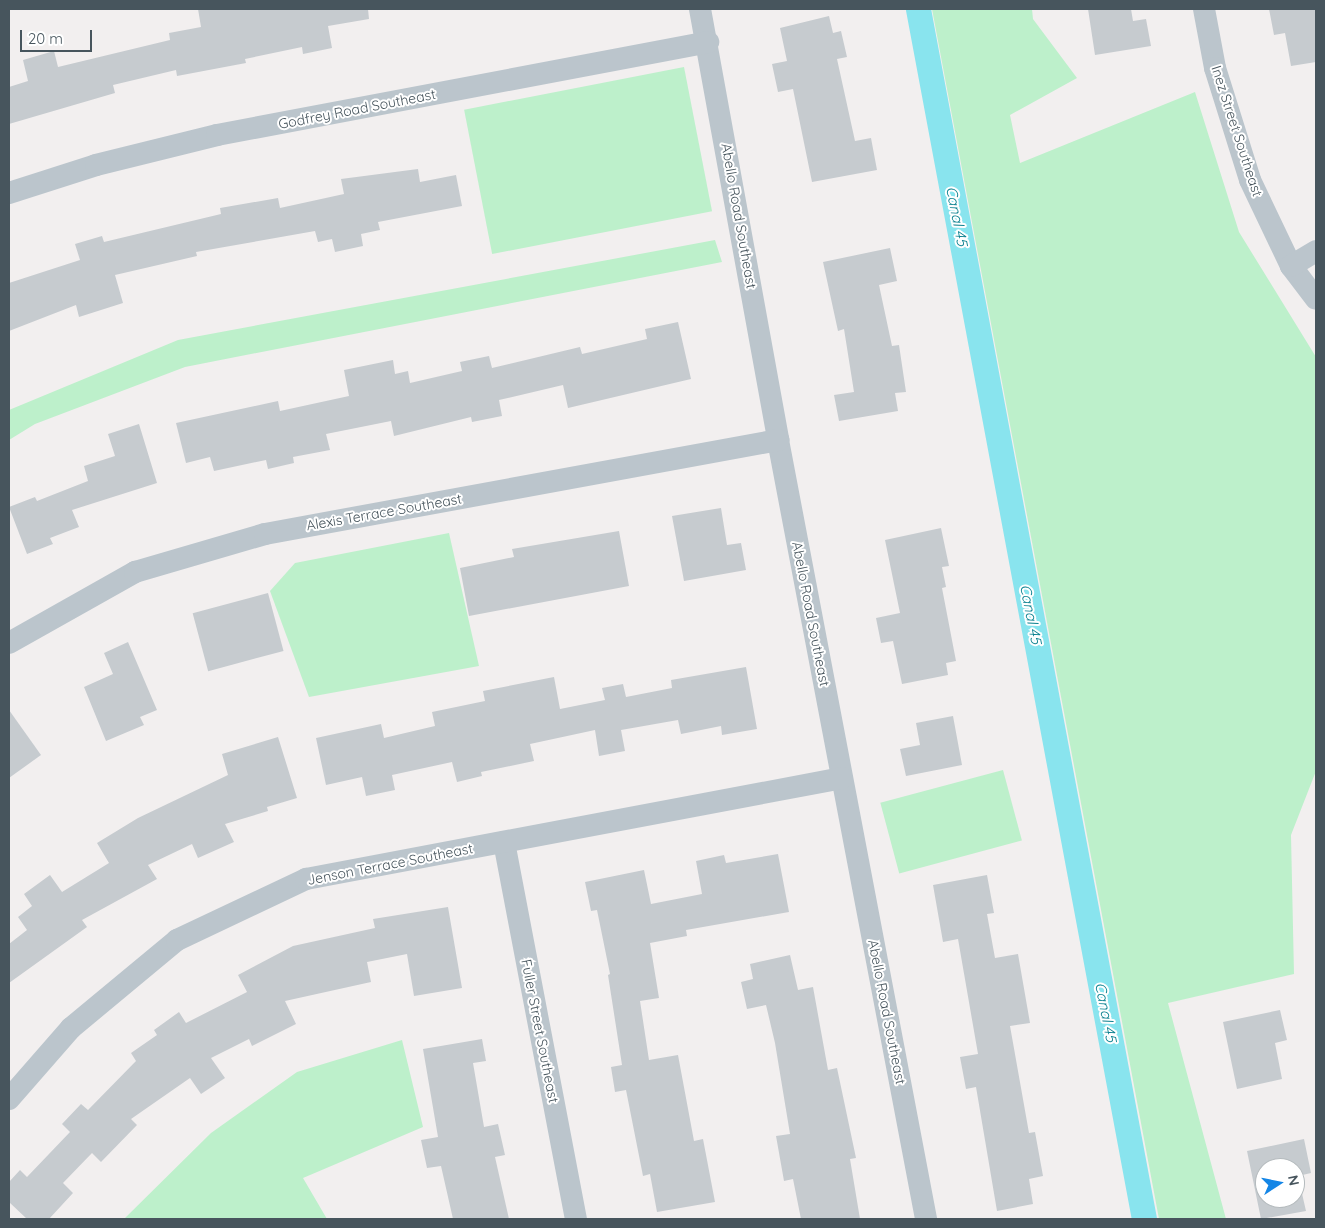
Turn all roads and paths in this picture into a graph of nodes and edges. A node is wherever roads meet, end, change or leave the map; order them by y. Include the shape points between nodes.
1 (700, 9) edge
2 (1204, 9) edge
3 (708, 42) junction
4 (9, 193) edge
5 (1316, 252) edge
6 (1291, 266) junction
7 (1316, 299) edge
8 (778, 440) junction
9 (9, 642) edge
10 (842, 778) junction
11 (504, 842) junction
12 (9, 1099) edge
13 (576, 1219) edge
14 (926, 1219) edge

1 - 3 street, Abello Road Southeast
2 - 6 street, Inez Street Southeast via 1215,68 1250,180
3 - 4 street, Godfrey Road Southeast via 217,135 96,165
3 - 8 street, Abello Road Southeast
5 - 6 street
6 - 7 street, Inez Street Southeast
8 - 9 street, Alexis Terrace Southeast via 265,534 135,572
8 - 10 street, Abello Road Southeast
10 - 11 street, Jenson Terrace Southeast
10 - 14 street, Abello Road Southeast
11 - 12 street, Jenson Terrace Southeast via 306,879 177,940 71,1028
11 - 13 street, Fuller Street Southeast

